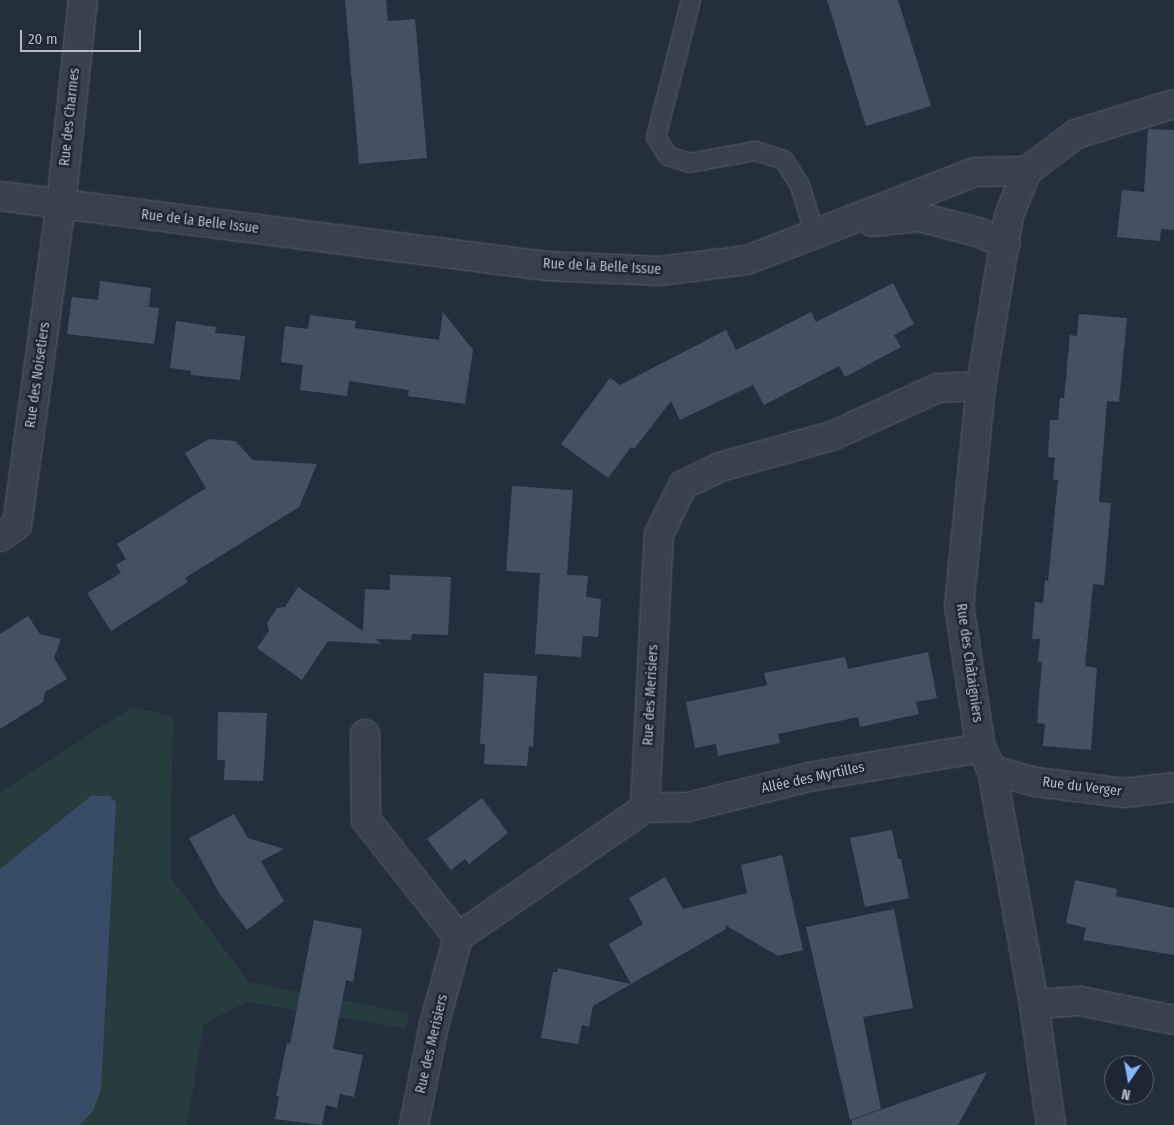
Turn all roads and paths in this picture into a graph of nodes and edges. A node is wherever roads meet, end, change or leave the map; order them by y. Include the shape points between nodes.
1 (83, 0) edge
2 (691, 0) edge
3 (1174, 104) edge
4 (1028, 171) junction
5 (0, 196) edge
6 (61, 205) junction
7 (827, 230) junction
8 (1006, 244) junction
9 (981, 386) junction
10 (0, 537) edge
11 (365, 734) dead end
12 (987, 759) junction
13 (1174, 787) edge
14 (645, 808) junction
15 (458, 937) junction
16 (1034, 1004) junction
17 (1174, 1020) edge
18 (414, 1125) edge
19 (1051, 1125) edge

1 - 6 street, Rue des Charmes
2 - 7 lane via 656,137 668,156 689,163 756,151 784,160
3 - 4 street via 1076,134
4 - 7 street, Rue de la Belle Issue via 975,172
4 - 8 street, Rue des Châtaigniers via 1010,215
5 - 6 street, Rue de la Belle Issue
6 - 7 street, Rue de la Belle Issue via 546,266 660,271 747,260
6 - 10 street, Rue des Noisetiers via 17,525
7 - 8 street via 919,217 978,232
8 - 9 street, Rue des Châtaigniers
9 - 12 street, Rue des Châtaigniers via 959,605
9 - 14 street, Rue des Merisiers via 938,388 832,436 720,467 683,485 659,534
11 - 15 street via 366,820
12 - 13 street, Rue du Verger via 1036,782 1124,793
12 - 14 street, Allée des Myrtilles via 809,777 688,806
12 - 16 street, Rue des Châtaigniers
14 - 15 street
15 - 18 street, Rue des Merisiers via 434,1025
16 - 17 street via 1080,1001
16 - 19 street, Rue des Châtaigniers

